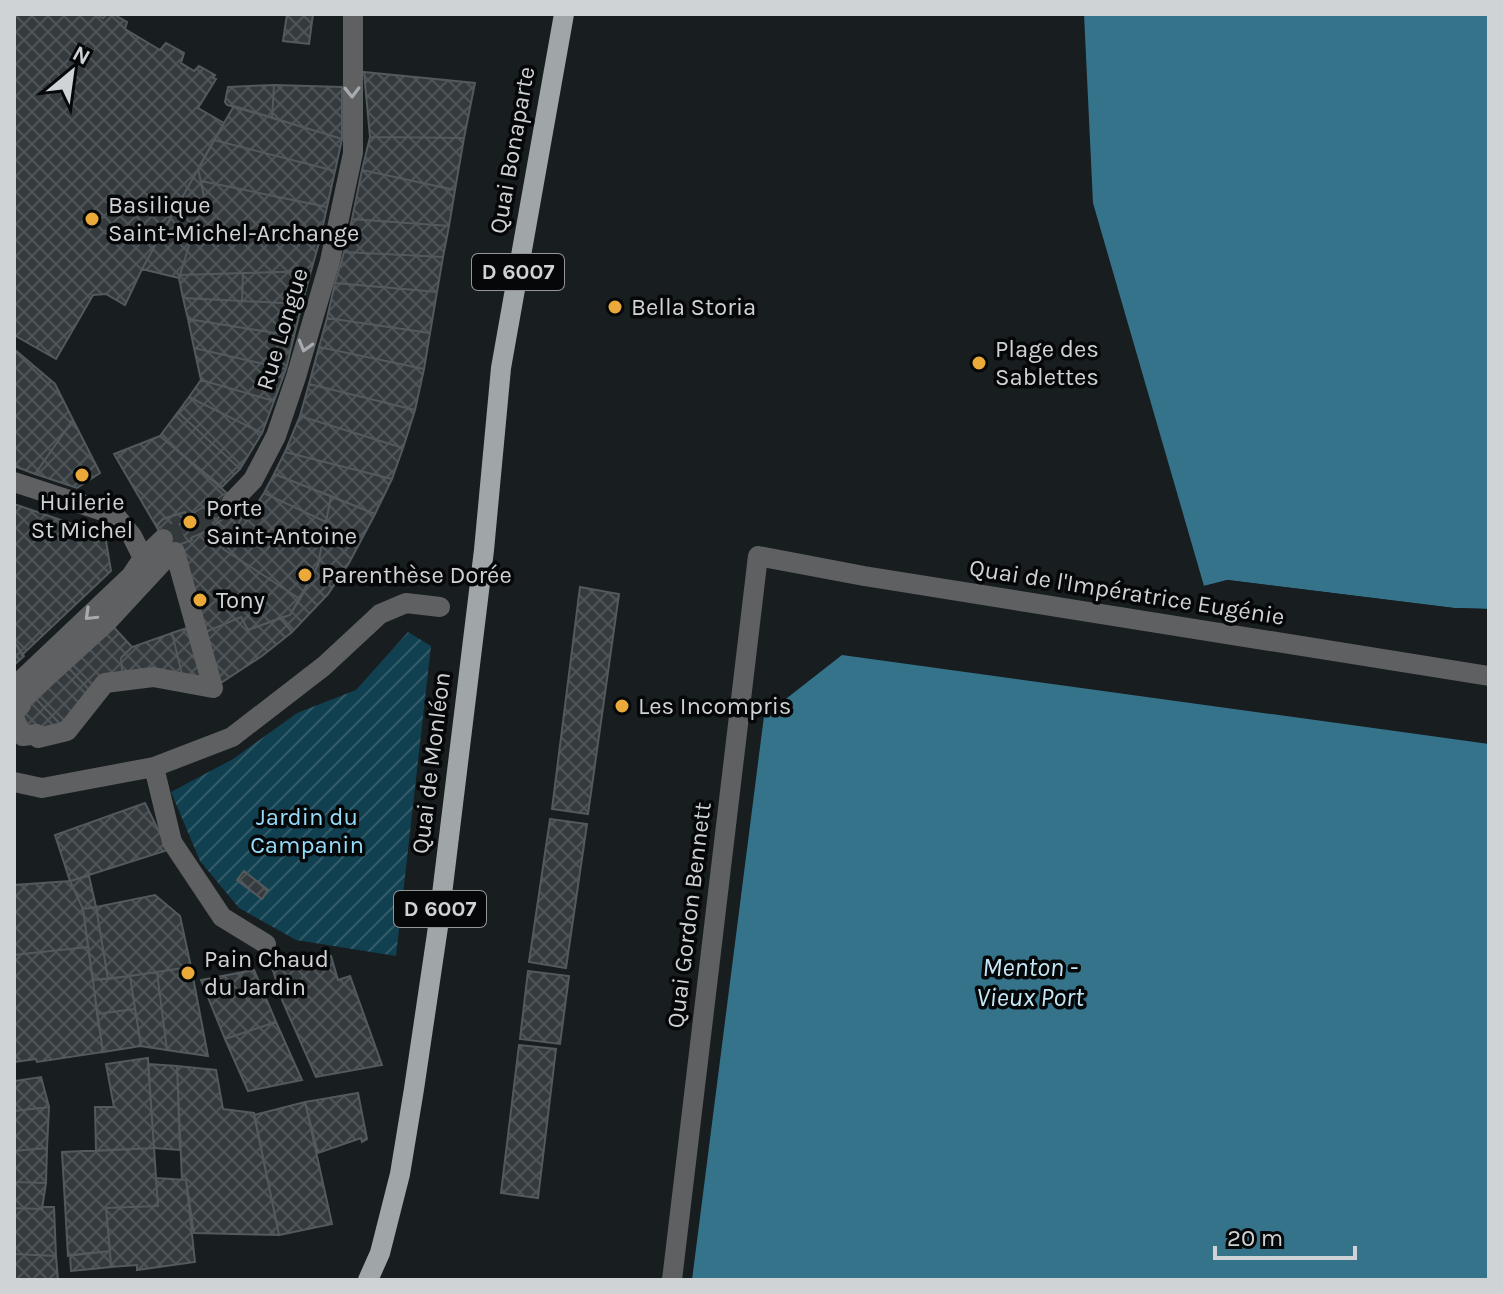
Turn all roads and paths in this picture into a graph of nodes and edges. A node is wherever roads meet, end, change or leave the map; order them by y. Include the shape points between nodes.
1 (353, 14) edge
2 (564, 14) edge
3 (14, 482) edge
4 (232, 502) tunnel mouth
5 (486, 533) joint
6 (163, 539) tunnel mouth
7 (758, 556) joint
8 (143, 558) junction
9 (440, 607) dead end
10 (1489, 676) edge
11 (14, 687) edge
12 (14, 715) edge
13 (154, 767) junction
14 (14, 782) edge
15 (266, 944) dead end
16 (368, 1280) edge
17 (672, 1280) edge

1 -> 4 street, Rue Longue via 353,153 330,261 276,436 253,480
2 - 5 main road, Quai Bonaparte / D 6007 via 501,368
3 - 8 street via 115,515
5 - 16 main road, Quai de Monléon / D 6007 via 438,927 400,1174
6 - 8 street
7 - 10 street, Quai de l'Impératrice Eugénie
7 - 17 street, Quai Gordon Bennett
8 -> 11 street via 131,576
9 - 13 street via 406,603 380,614 324,666 232,737
12 - 12 street via 19,702 175,552 213,688 153,677 105,683 67,731 38,738 23,736
13 - 14 street via 42,788
13 - 15 street via 172,842 222,917

